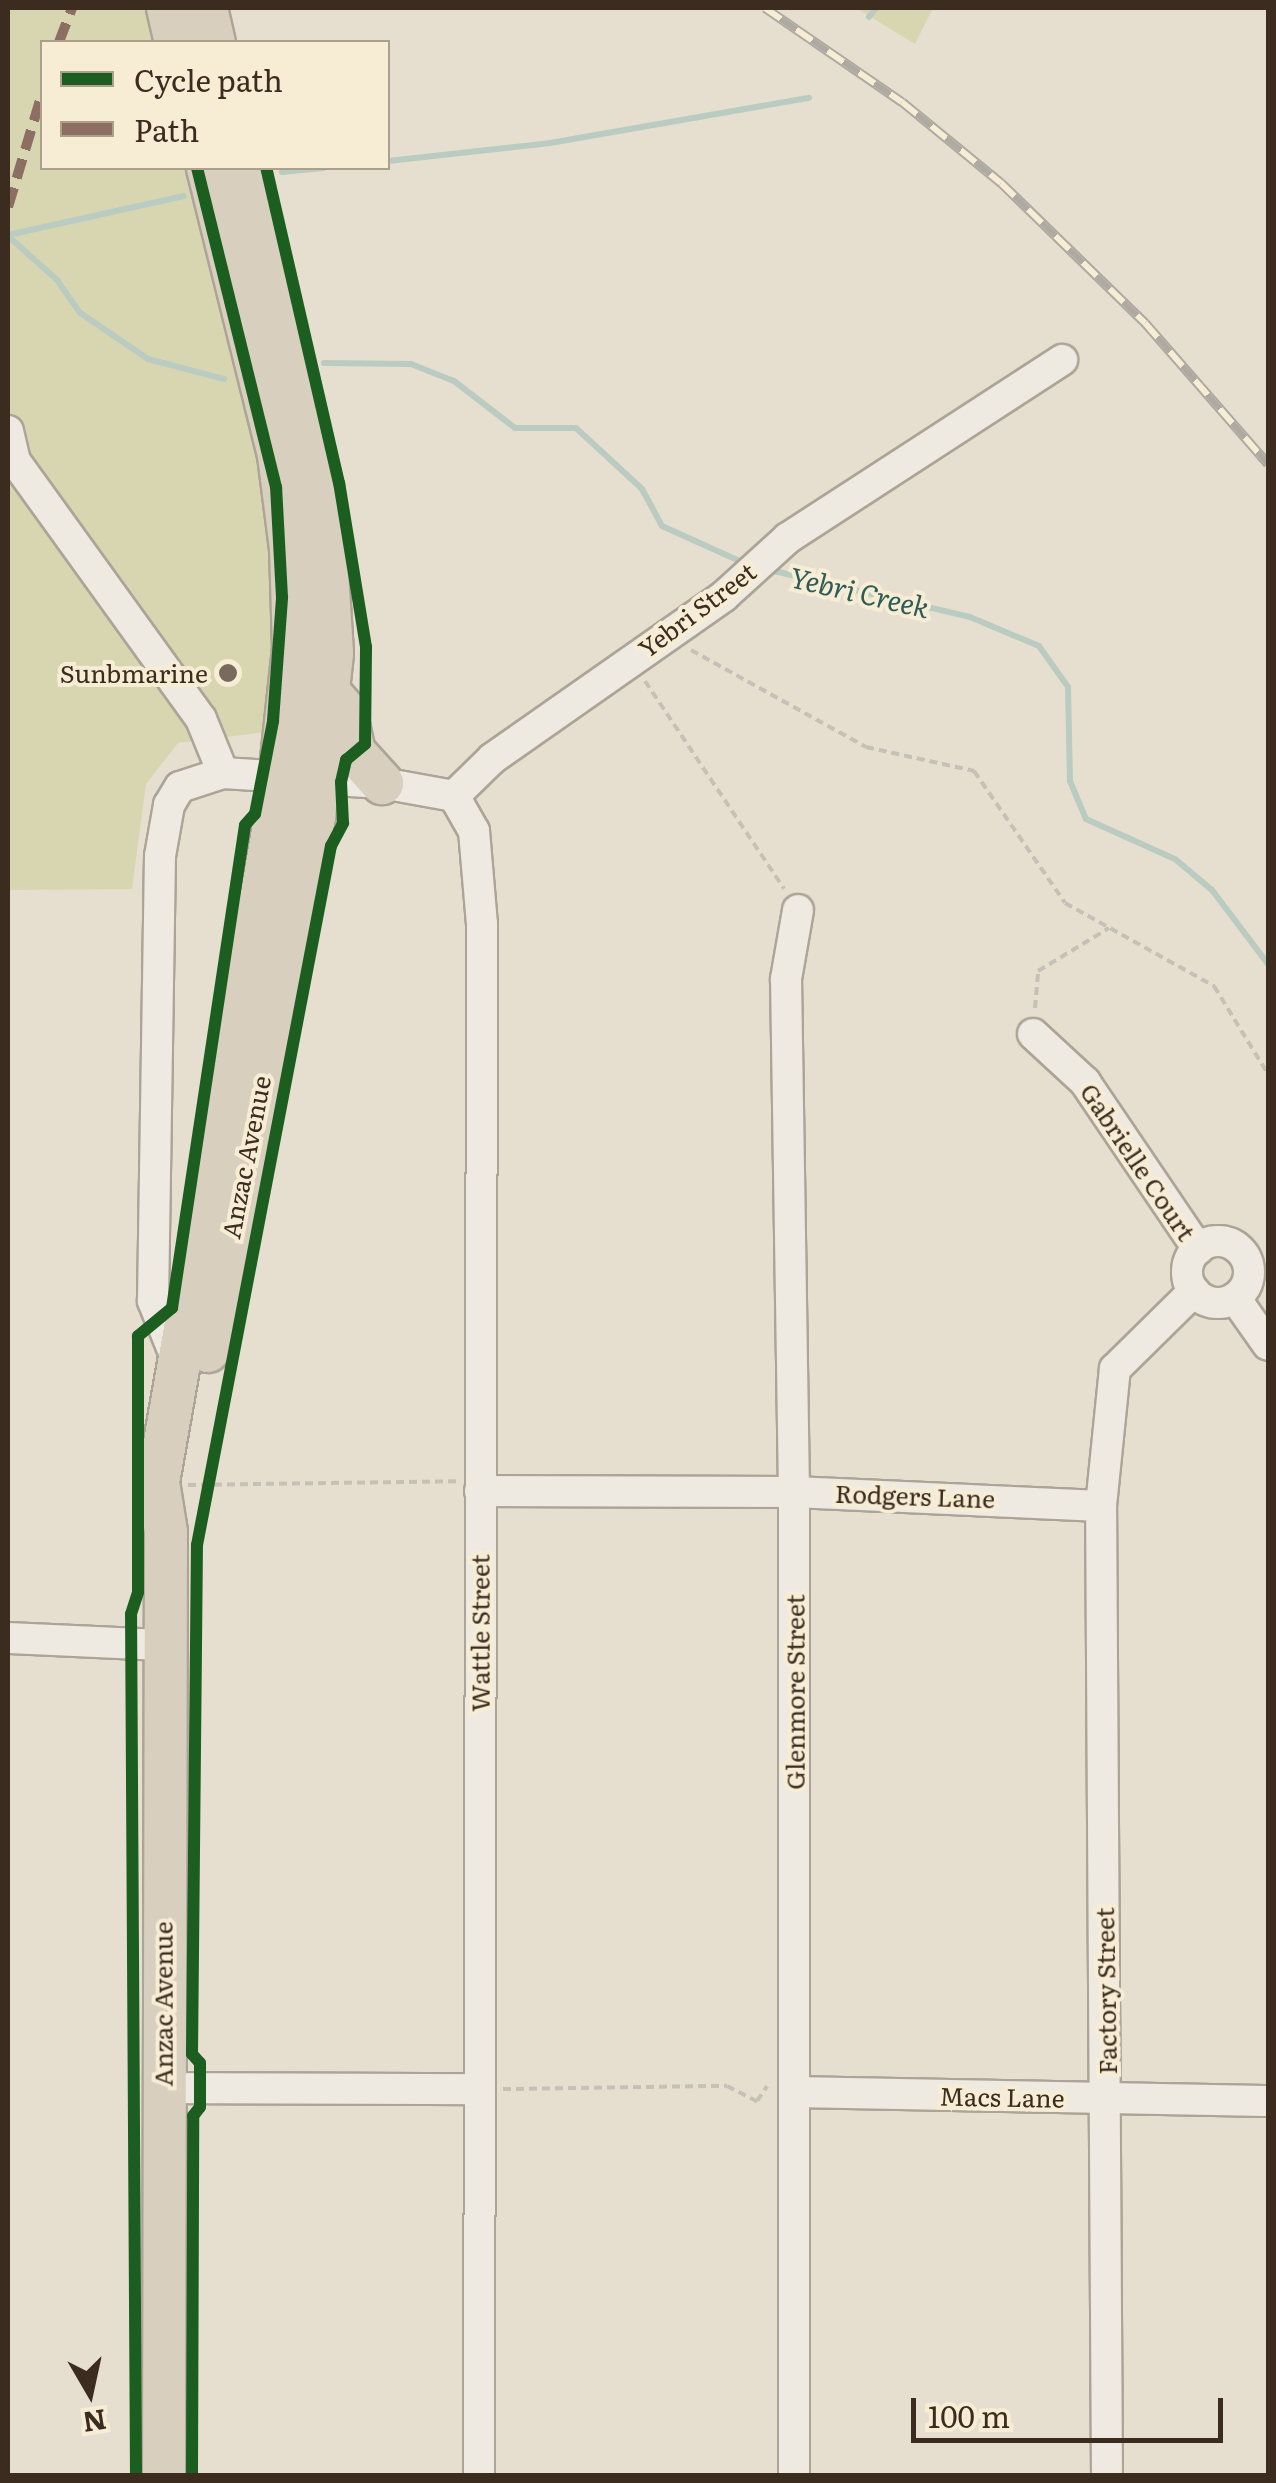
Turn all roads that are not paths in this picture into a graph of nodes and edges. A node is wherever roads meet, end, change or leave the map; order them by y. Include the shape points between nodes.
1 (168, 8) edge
2 (206, 8) edge
3 (176, 40) edge
4 (214, 40) edge
5 (208, 170) edge
6 (246, 170) edge
7 (1062, 360) dead end
8 (8, 431) edge
9 (330, 692) junction
10 (224, 774) junction
11 (300, 779) junction
12 (382, 783) junction
13 (454, 796) junction
14 (798, 910) road end
15 (1033, 1034) road end
16 (1198, 1250) junction
17 (1258, 1251) edge
18 (1194, 1291) junction
19 (1235, 1298) junction
20 (1268, 1344) edge
21 (177, 1360) junction
22 (480, 1491) junction
23 (794, 1492) junction
24 (1100, 1506) junction
25 (166, 1532) junction
26 (8, 1638) edge
27 (164, 1645) junction
28 (787, 2081) junction
29 (163, 2088) junction
30 (478, 2089) junction
31 (1107, 2099) junction
32 (1268, 2101) edge
33 (164, 2476) edge
34 (479, 2476) edge
35 (794, 2476) edge
36 (1106, 2476) edge

1 - 3 highway
2 - 4 highway
5 - 11 highway, Anzac Avenue via 286,504
6 - 9 highway, Anzac Avenue via 322,490 332,597
7 - 13 street, Yebri Street via 904,457 494,758
8 - 10 street via 26,476 200,720
9 - 11 highway, Anzac Avenue
9 - 12 highway via 346,711 354,752
10 - 11 street
10 - 21 street via 180,787 162,829 164,1145 153,1301
11 - 12 street
11 - 21 highway, Anzac Avenue
11 - 25 highway, Anzac Avenue via 202,1482
12 - 13 street
13 - 22 street, Wattle Street via 474,831 482,924
14 - 23 street, Glenmore Street via 786,979
15 - 16 street, Gabrielle Court via 1085,1082
16 - 17 street via 1225,1242
16 - 18 street via 1188,1274
17 - 19 street via 1247,1285
18 - 19 street via 1218,1303
18 - 24 street via 1115,1368
19 - 20 street
21 - 25 highway, Anzac Avenue via 158,1482
22 - 23 street, Rodgers Lane
22 - 30 street, Wattle Street
23 - 24 street, Rodgers Lane
23 - 28 street, Glenmore Street
24 - 31 street, Factory Street
25 - 27 highway, Anzac Avenue
26 - 27 street
27 - 29 highway, Anzac Avenue
28 - 31 street, Macs Lane
28 - 35 street, Glenmore Street
29 - 30 street
29 - 33 highway, Anzac Avenue
30 - 34 street, Wattle Street
31 - 32 street, Macs Lane
31 - 36 street, Factory Street

